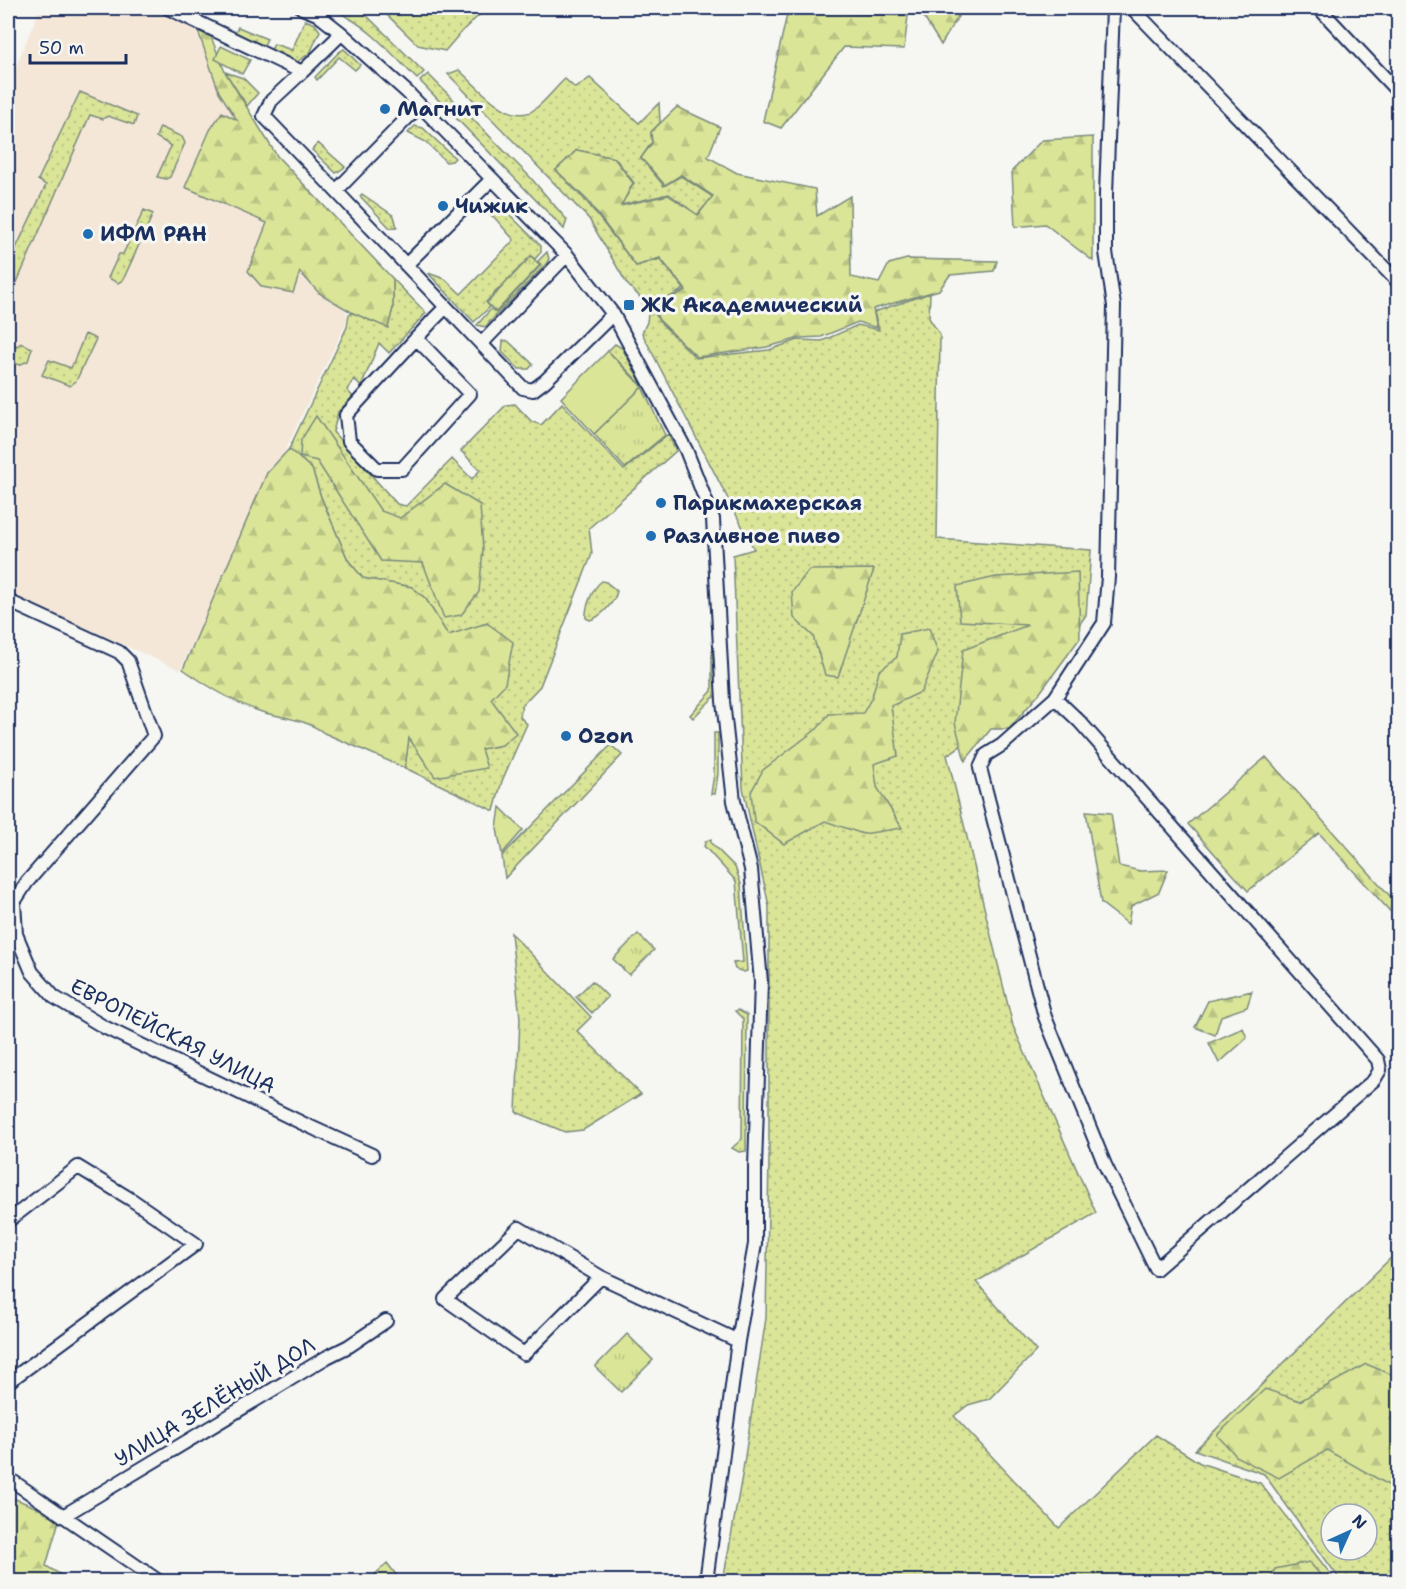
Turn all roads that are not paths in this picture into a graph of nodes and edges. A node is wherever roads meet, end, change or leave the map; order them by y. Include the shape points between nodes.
1 (168, 8) edge
2 (302, 8) edge
3 (1113, 8) edge
4 (1132, 8) edge
5 (1319, 8) edge
6 (340, 32) junction
7 (302, 72) junction
8 (1398, 92) edge
9 (420, 105) junction
10 (492, 178) junction
11 (336, 191) junction
12 (567, 255) junction
13 (406, 265) junction
14 (1398, 282) edge
15 (446, 307) junction
16 (613, 314) junction
17 (416, 339) junction
18 (481, 344) junction
19 (8, 601) edge
20 (1055, 698) junction
21 (372, 1155) dead end
22 (8, 1221) edge
23 (601, 1277) junction
24 (386, 1322) dead end
25 (738, 1341) junction
26 (8, 1382) edge
27 (8, 1478) edge
28 (63, 1516) junction
29 (160, 1581) edge
30 (706, 1581) edge

1 - 7 street
2 - 6 street
3 - 20 street via 1106,194 1106,252 1114,306 1108,577 1104,623
4 - 14 street
5 - 8 street
6 - 7 street
6 - 9 street
7 - 11 street via 271,101 264,116
9 - 10 street
9 - 11 street
10 - 12 street
10 - 13 street
11 - 13 street
12 - 16 street
12 - 18 street
13 - 15 street
15 - 17 street
15 - 18 street
16 - 18 street via 533,390 523,388
16 - 25 street via 686,450 713,519 723,701 734,801 751,868 761,996 755,1244
17 - 17 street via 346,415 349,441 377,469 402,469 470,394
19 - 21 street, ЕВРОПЕЙСКАЯ УЛИЦА via 119,652 128,662 154,736 14,902 16,934 32,972 54,998 104,1027
20 - 20 street via 1378,1060 1380,1070 1374,1080 1156,1269 1105,1166 1045,1017 981,768 986,755
22 - 26 street via 78,1167 196,1244
23 - 23 street via 519,1228 445,1299 524,1354
23 - 25 street
24 - 28 street, УЛИЦА ЗЕЛЁНЫЙ ДОЛ
25 - 30 street
27 - 28 street
28 - 29 street

